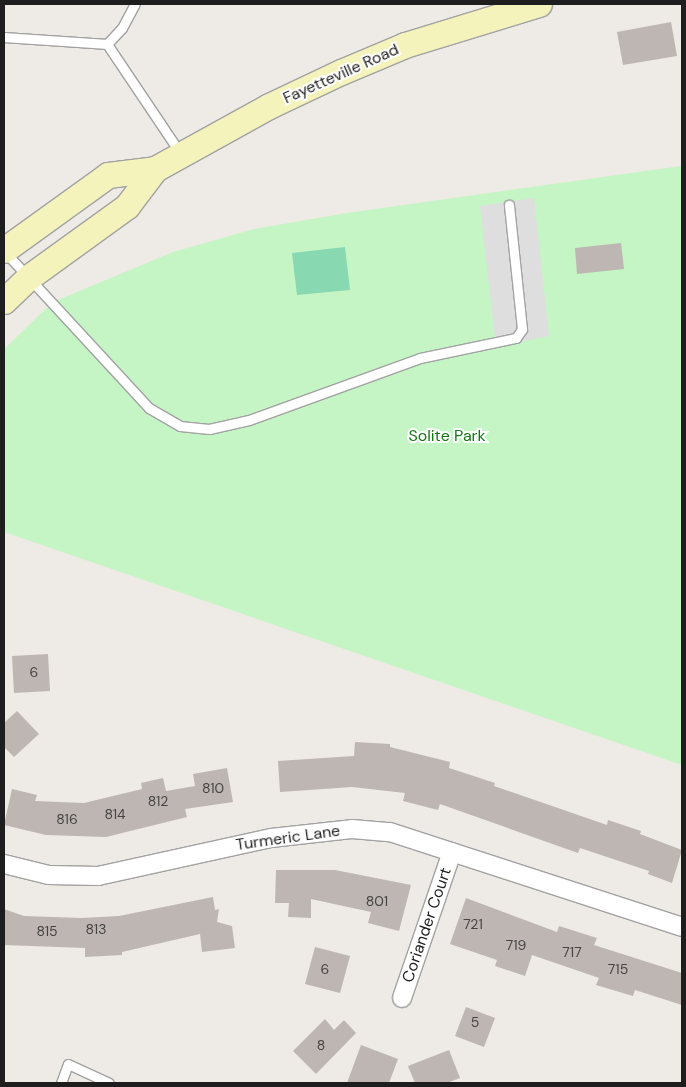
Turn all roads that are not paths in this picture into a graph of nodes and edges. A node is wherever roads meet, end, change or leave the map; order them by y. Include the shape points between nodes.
1 (136, 4) edge
2 (539, 4) edge
3 (4, 36) edge
4 (107, 44) junction
5 (181, 154) junction
6 (154, 169) junction
7 (509, 206) dead end
8 (4, 250) edge
9 (29, 277) junction
10 (4, 301) edge
11 (452, 852) junction
12 (4, 864) edge
13 (682, 927) edge
14 (402, 998) dead end
15 (61, 1083) edge
16 (109, 1083) edge

1 - 4 lane via 122,28
2 - 5 main road, Fayetteville Road via 405,45 269,106
3 - 4 lane
4 - 5 lane
5 - 6 main road, Fayetteville Road
6 - 8 main road, Fayetteville Road via 108,175
6 - 9 main road, Fayetteville Road via 127,206
7 - 9 lane via 522,329 516,338 402,363 249,420 209,429 172,423 149,408
8 - 9 lane
9 - 10 main road, Fayetteville Road
11 - 12 street, Turmeric Lane via 390,832 352,829 271,838 98,876 49,875
11 - 13 street, Turmeric Lane
11 - 14 street, Coriander Court
15 - 16 lane via 68,1064

